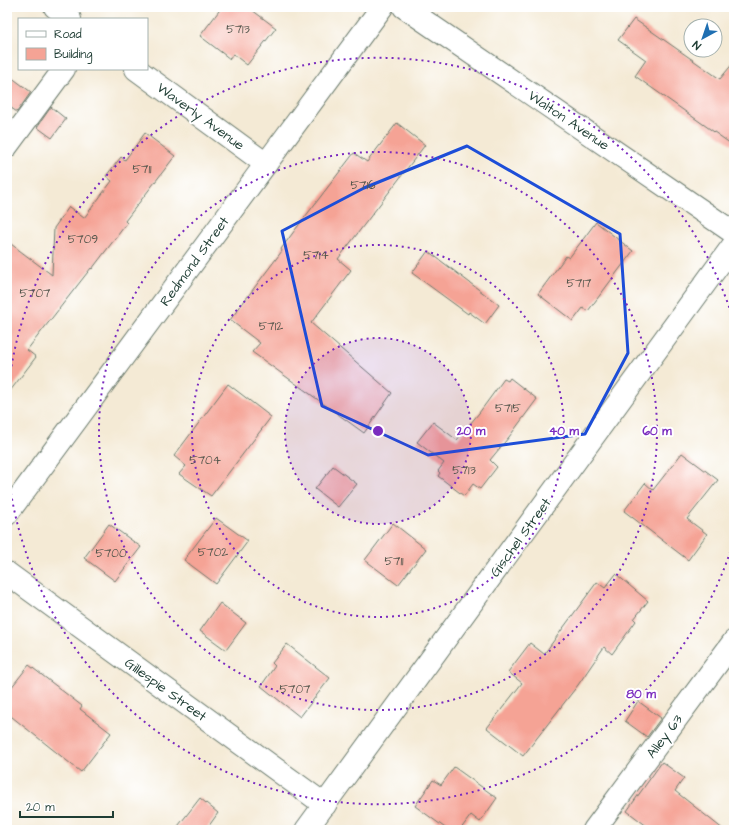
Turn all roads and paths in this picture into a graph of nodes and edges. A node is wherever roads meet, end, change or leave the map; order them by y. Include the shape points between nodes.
1 (55, 7) edge
2 (382, 7) edge
3 (404, 7) edge
4 (69, 18) edge
5 (63, 70) edge
6 (137, 70) edge
7 (7, 146) edge
8 (266, 164) junction
9 (734, 233) edge
10 (734, 244) edge
11 (7, 514) edge
12 (7, 573) edge
13 (734, 641) edge
14 (325, 805) junction
15 (306, 830) edge
16 (594, 830) edge

1 - 4 street
2 - 8 street, Redmond Street
3 - 9 street, Walton Avenue
5 - 7 street
6 - 8 street, Waverly Avenue
8 - 11 street, Redmond Street
10 - 14 street, Gischel Street
12 - 14 street, Gillespie Street
13 - 16 street, Alley 63
14 - 15 street, Gischel Street

